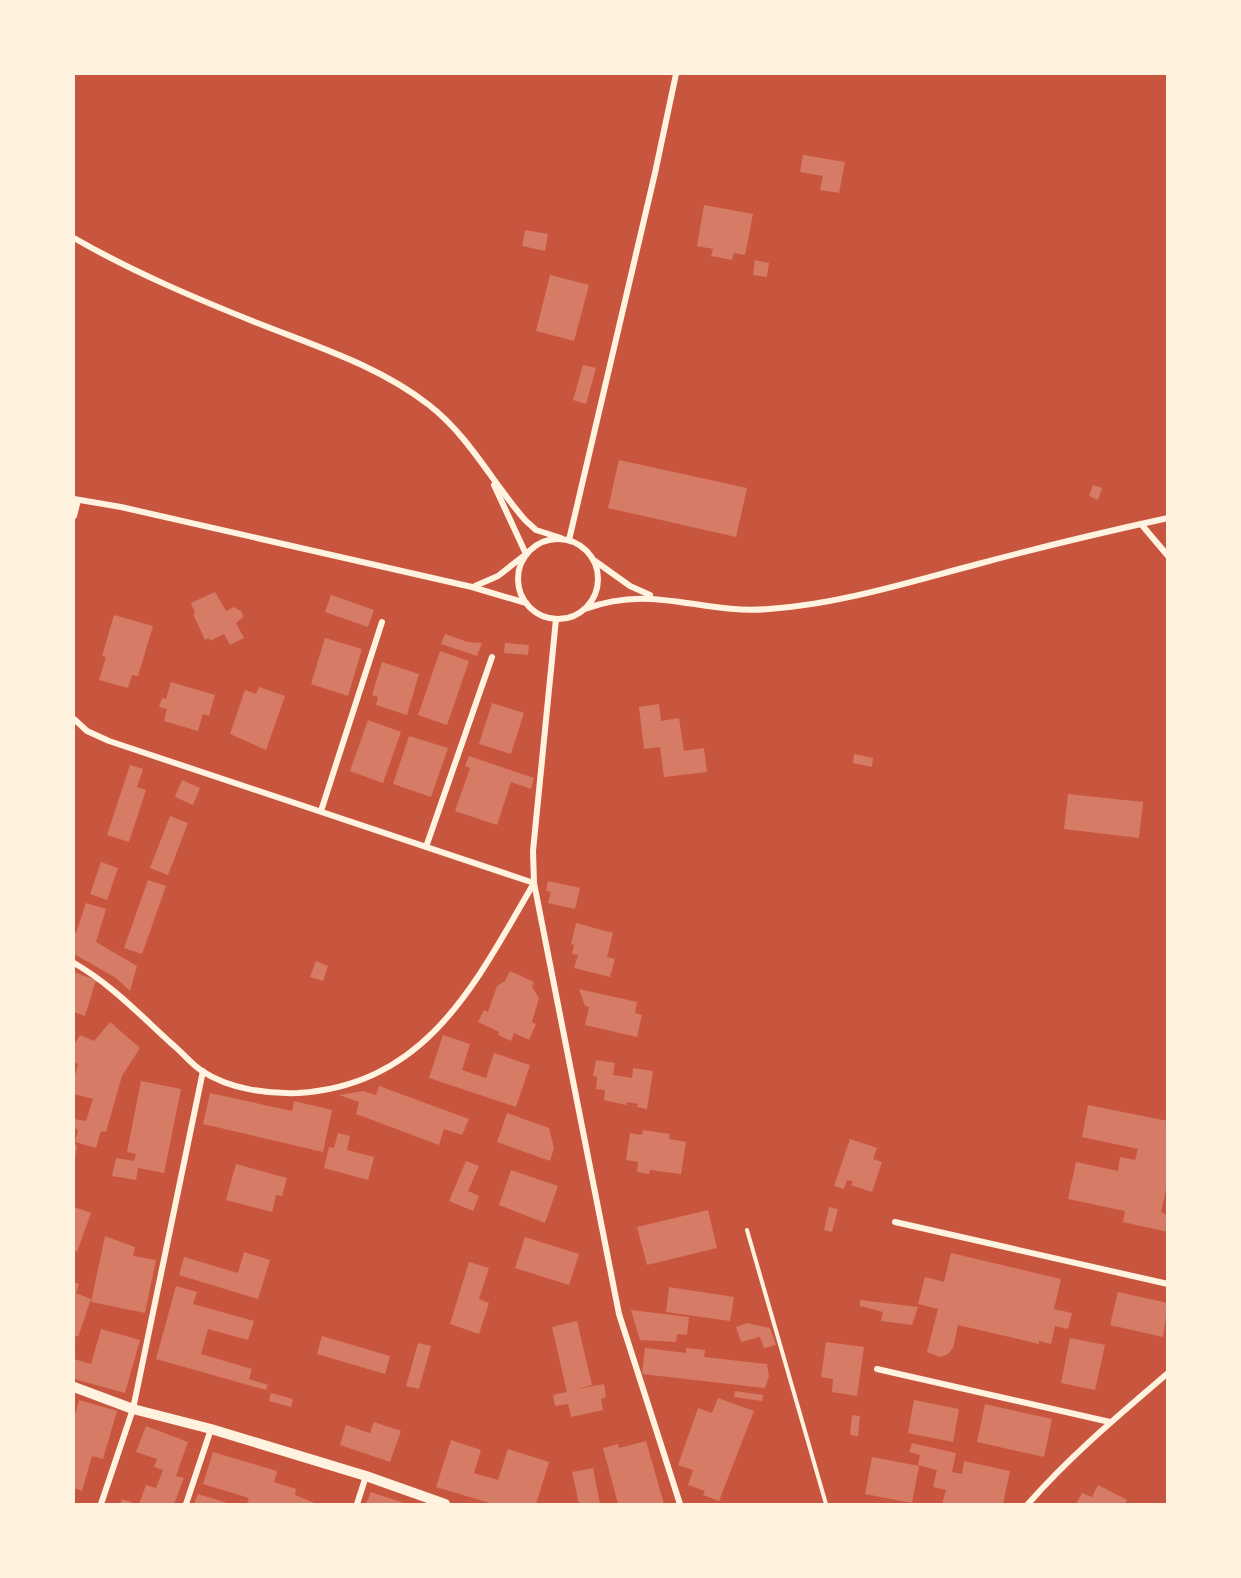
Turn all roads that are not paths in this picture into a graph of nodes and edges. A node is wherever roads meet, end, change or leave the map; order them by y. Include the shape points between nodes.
1 (676, 74) edge
2 (74, 238) edge
3 (487, 470) junction
4 (76, 500) edge
5 (74, 516) edge
6 (1167, 518) edge
7 (1141, 524) junction
8 (561, 538) junction
9 (569, 540) junction
10 (526, 554) junction
11 (1167, 556) edge
12 (594, 560) junction
13 (472, 586) junction
14 (659, 598) junction
15 (526, 603) junction
16 (585, 609) junction
17 (556, 619) junction
18 (382, 622) dead end
19 (492, 657) dead end
20 (74, 719) edge
21 (321, 811) junction
22 (426, 847) junction
23 (534, 883) junction
24 (74, 963) edge
25 (203, 1071) junction
26 (895, 1222) dead end
27 (1167, 1284) edge
28 (877, 1369) dead end
29 (1167, 1373) edge
30 (74, 1387) edge
31 (133, 1409) junction
32 (1110, 1422) junction
33 (211, 1428) junction
34 (366, 1476) junction
35 (101, 1504) edge
36 (186, 1504) edge
37 (357, 1504) edge
38 (446, 1504) edge
39 (680, 1504) edge
40 (1028, 1504) edge

1 - 9 street
2 - 3 street via 173,288 362,364 397,383 430,405
3 - 8 street via 525,520 536,530
3 - 10 street
4 - 5 street
4 - 13 street
6 - 7 street
7 - 11 street
7 - 14 street via 881,591 802,604 768,609 717,607
8 - 9 street
8 - 10 street via 542,542
9 - 12 street via 586,549
10 - 13 street via 488,582
10 - 15 street via 517,579
12 - 14 street via 630,586
12 - 16 street via 598,586
13 - 15 street
14 - 16 street via 624,598
15 - 17 street via 536,613
16 - 17 street via 574,616
17 - 23 street via 533,851
18 - 21 street
19 - 22 street
20 - 21 street via 87,731 110,741
21 - 22 street
22 - 23 street
23 - 25 street via 459,1003 434,1033 378,1075 315,1092 273,1094 237,1086
23 - 39 street via 619,1314
24 - 25 street via 101,980
25 - 31 street
26 - 27 street
28 - 32 street
29 - 32 street
30 - 31 street
31 - 33 street
31 - 35 street
32 - 40 street
33 - 34 street
33 - 36 street
34 - 37 street
34 - 38 street

